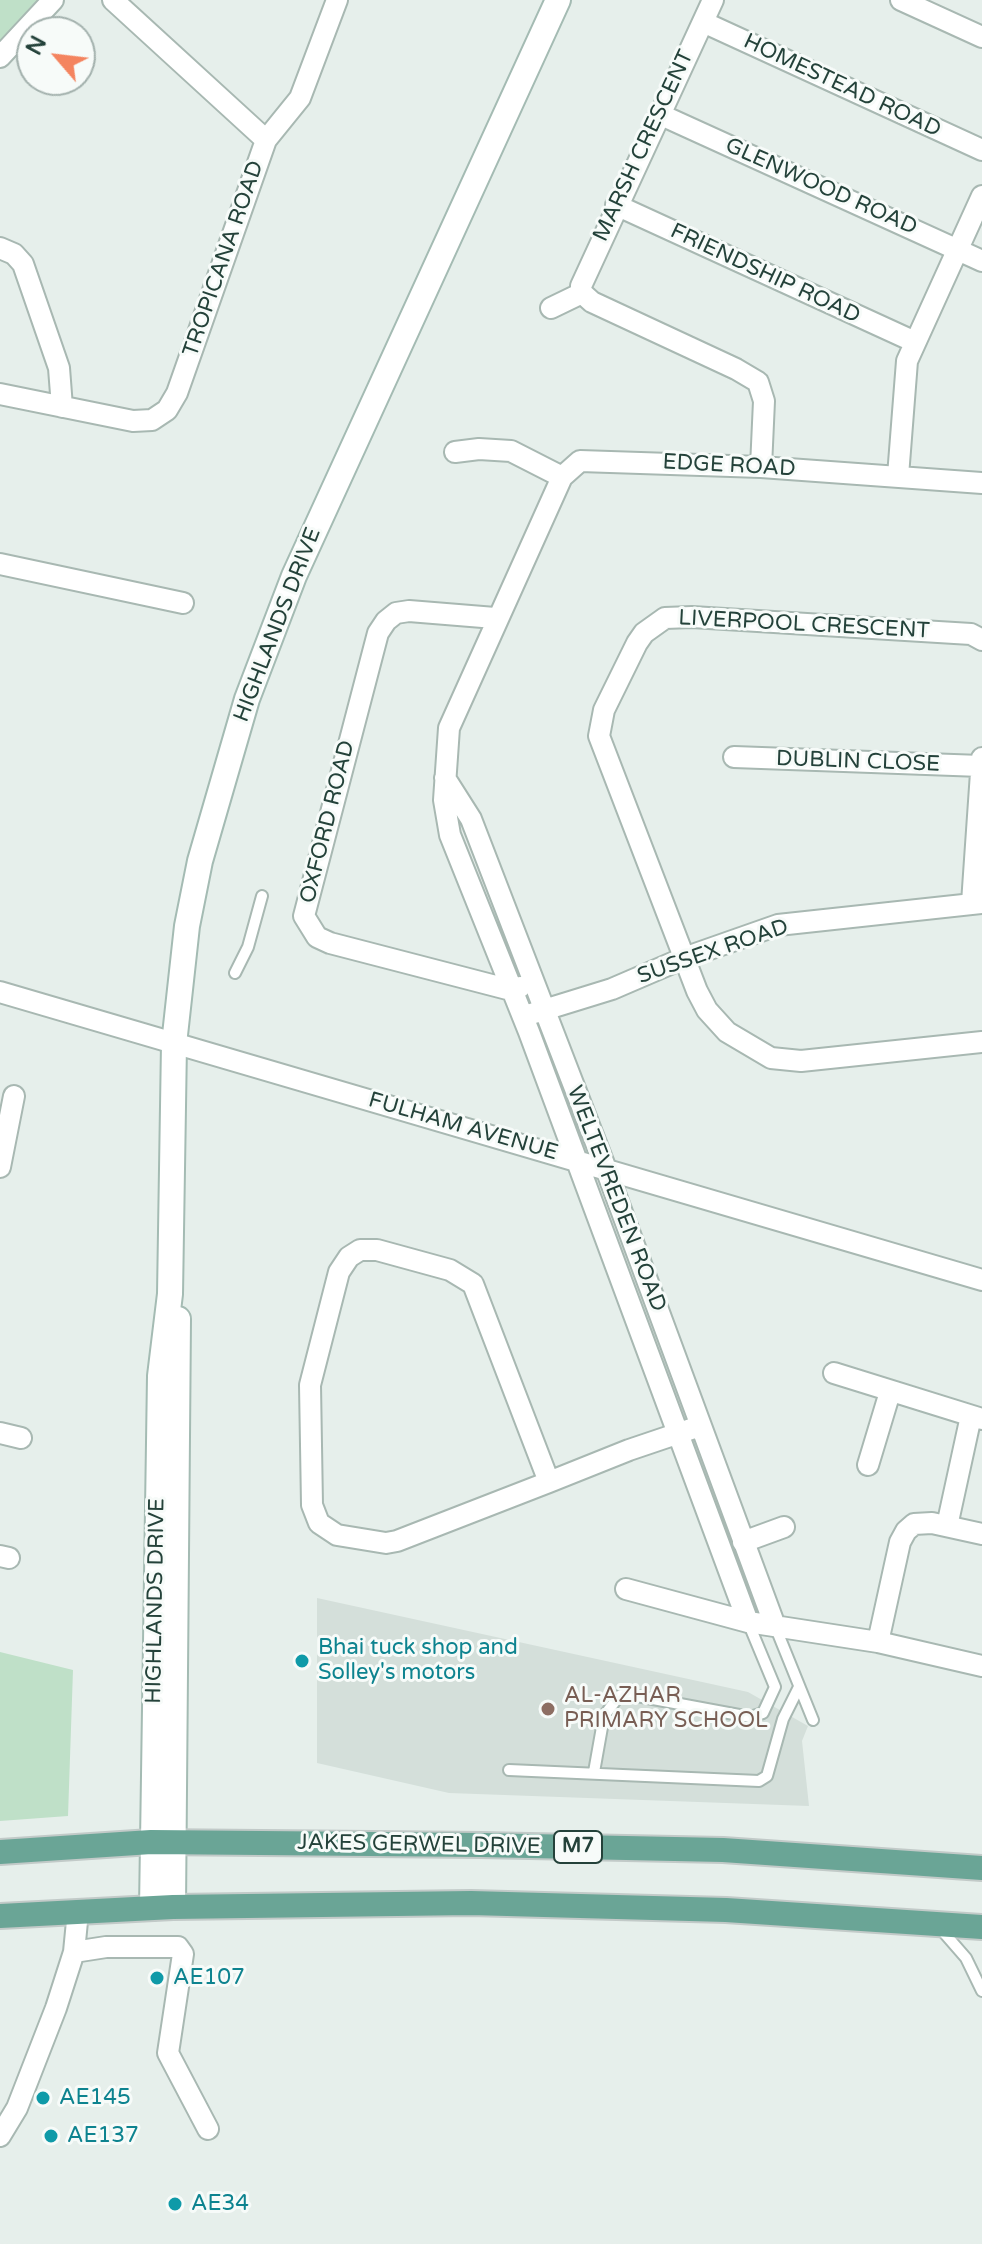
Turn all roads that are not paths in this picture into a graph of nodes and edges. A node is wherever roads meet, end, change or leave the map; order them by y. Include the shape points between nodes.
1 (53, 0) edge
2 (113, 0) edge
3 (337, 0) edge
4 (558, 0) edge
5 (713, 0) edge
6 (901, 0) edge
7 (703, 22) junction
8 (982, 37) edge
9 (0, 57) edge
10 (659, 114) junction
11 (266, 140) junction
12 (982, 150) edge
13 (982, 196) edge
14 (616, 205) junction
15 (0, 248) edge
16 (957, 249) junction
17 (982, 261) edge
18 (582, 293) junction
19 (551, 308) dead end
20 (915, 342) junction
21 (0, 394) edge
22 (62, 407) junction
23 (455, 452) dead end
24 (761, 467) junction
25 (898, 476) junction
26 (562, 477) junction
27 (982, 483) edge
28 (0, 564) edge
29 (183, 603) dead end
30 (495, 618) junction
31 (982, 640) edge
32 (734, 757) dead end
33 (982, 758) edge
34 (981, 766) edge
35 (445, 778) junction
36 (262, 896) dead end
37 (977, 903) edge
38 (684, 958) junction
39 (235, 973) dead end
40 (533, 982) junction
41 (511, 990) junction
42 (0, 992) edge
43 (544, 1010) junction
44 (522, 1017) junction
45 (982, 1042) edge
46 (174, 1044) junction
47 (14, 1096) dead end
48 (1, 1158) edge
49 (574, 1160) junction
50 (606, 1169) junction
51 (982, 1280) edge
52 (834, 1373) dead end
53 (890, 1392) junction
54 (977, 1417) edge
55 (700, 1426) junction
56 (678, 1431) junction
57 (0, 1433) edge
58 (21, 1438) dead end
59 (868, 1465) dead end
60 (549, 1482) junction
61 (947, 1526) junction
62 (784, 1527) dead end
63 (982, 1534) edge
64 (743, 1542) junction
65 (626, 1589) dead end
66 (748, 1622) junction
67 (775, 1626) junction
68 (878, 1642) junction
69 (982, 1666) edge
70 (799, 1687) junction
71 (813, 1720) dead end
72 (509, 1770) dead end
73 (594, 1772) junction
74 (162, 1842) junction
75 (0, 1852) edge
76 (982, 1868) edge
77 (162, 1907) junction
78 (78, 1911) junction
79 (0, 1916) edge
80 (936, 1923) junction
81 (982, 1927) edge
82 (74, 1952) junction
83 (982, 1991) edge
84 (208, 2129) dead end
85 (0, 2136) edge

1 - 9 street
2 - 11 street, TROPICANA ROAD
3 - 11 street via 307,85
4 - 46 main road, HIGHLANDS DRIVE via 268,640 200,861
5 - 7 street, MARSH CRESCENT
6 - 8 street
7 - 10 street, MARSH CRESCENT
7 - 12 street, HOMESTEAD ROAD
10 - 14 street, MARSH CRESCENT
10 - 16 street, GLENWOOD ROAD
11 - 22 street, TROPICANA ROAD via 167,410 152,420 133,421
13 - 16 street
14 - 18 street, MARSH CRESCENT via 582,277
14 - 20 street, FRIENDSHIP ROAD
15 - 22 street via 23,264 59,368
16 - 17 street, GLENWOOD ROAD
16 - 20 street
18 - 19 street
18 - 24 street via 758,382 764,401
20 - 25 street via 903,383
21 - 22 street, TROPICANA ROAD
23 - 26 street via 511,451
24 - 25 street, EDGE ROAD
24 - 26 street, EDGE ROAD via 595,459 580,461
25 - 27 street, EDGE ROAD
26 - 30 street, WELTEVREDEN ROAD
28 - 29 street
30 - 35 street, WELTEVREDEN ROAD via 449,728
30 - 41 street, OXFORD ROAD via 409,611 386,621 376,642 304,916 317,937 330,943
31 - 38 street, LIVERPOOL CRESCENT via 971,634 676,616 644,633 604,710 599,736
32 - 34 street, DUBLIN CLOSE
33 - 34 street
34 - 37 street
35 - 40 street, WELTEVREDEN ROAD via 471,819
35 - 41 street, WELTEVREDEN ROAD via 450,835
36 - 39 lane
37 - 38 street, SUSSEX ROAD via 778,925
38 - 43 street, SUSSEX ROAD
38 - 45 street, LIVERPOOL CRESCENT via 716,1023 771,1058 801,1061
40 - 41 street
40 - 43 street, WELTEVREDEN ROAD
41 - 44 street, WELTEVREDEN ROAD
42 - 46 street, FULHAM AVENUE
43 - 44 street, SUSSEX ROAD
43 - 50 street, WELTEVREDEN ROAD
44 - 49 street, WELTEVREDEN ROAD
46 - 49 street, FULHAM AVENUE
46 - 74 main road, HIGHLANDS DRIVE via 170,1294 179,1324 166,1591
47 - 48 street
49 - 50 street, FULHAM AVENUE
49 - 56 street, WELTEVREDEN ROAD
50 - 51 street, FULHAM AVENUE
50 - 55 street, WELTEVREDEN ROAD
52 - 53 street
53 - 54 street
53 - 59 street
54 - 61 street
55 - 56 street
55 - 64 street, WELTEVREDEN ROAD
56 - 60 street
56 - 66 street, WELTEVREDEN ROAD
57 - 58 street
60 - 60 street via 386,1543 337,1535 319,1523 312,1505 311,1371 339,1272 349,1257 360,1250 377,1250 450,1270 473,1284
61 - 63 street
61 - 68 street via 914,1524 902,1536
62 - 64 street
64 - 67 street, WELTEVREDEN ROAD
65 - 66 street
66 - 67 street
66 - 73 lane via 775,1687 763,1713 750,1717 619,1696 604,1716
67 - 68 street
67 - 70 lane
68 - 69 street
70 - 71 lane
70 - 73 lane via 762,1780
72 - 73 lane
74 - 75 main road, JAKES GERWEL DRIVE / M7
74 - 76 main road, JAKES GERWEL DRIVE / M7 via 723,1850
74 - 77 main road, HIGHLANDS DRIVE
77 - 78 main road
77 - 80 main road via 471,1903
78 - 79 main road
78 - 82 street
80 - 81 main road
80 - 83 lane via 966,1958
82 - 84 street via 178,1947 183,1954 168,2053
82 - 85 street via 31,2074

